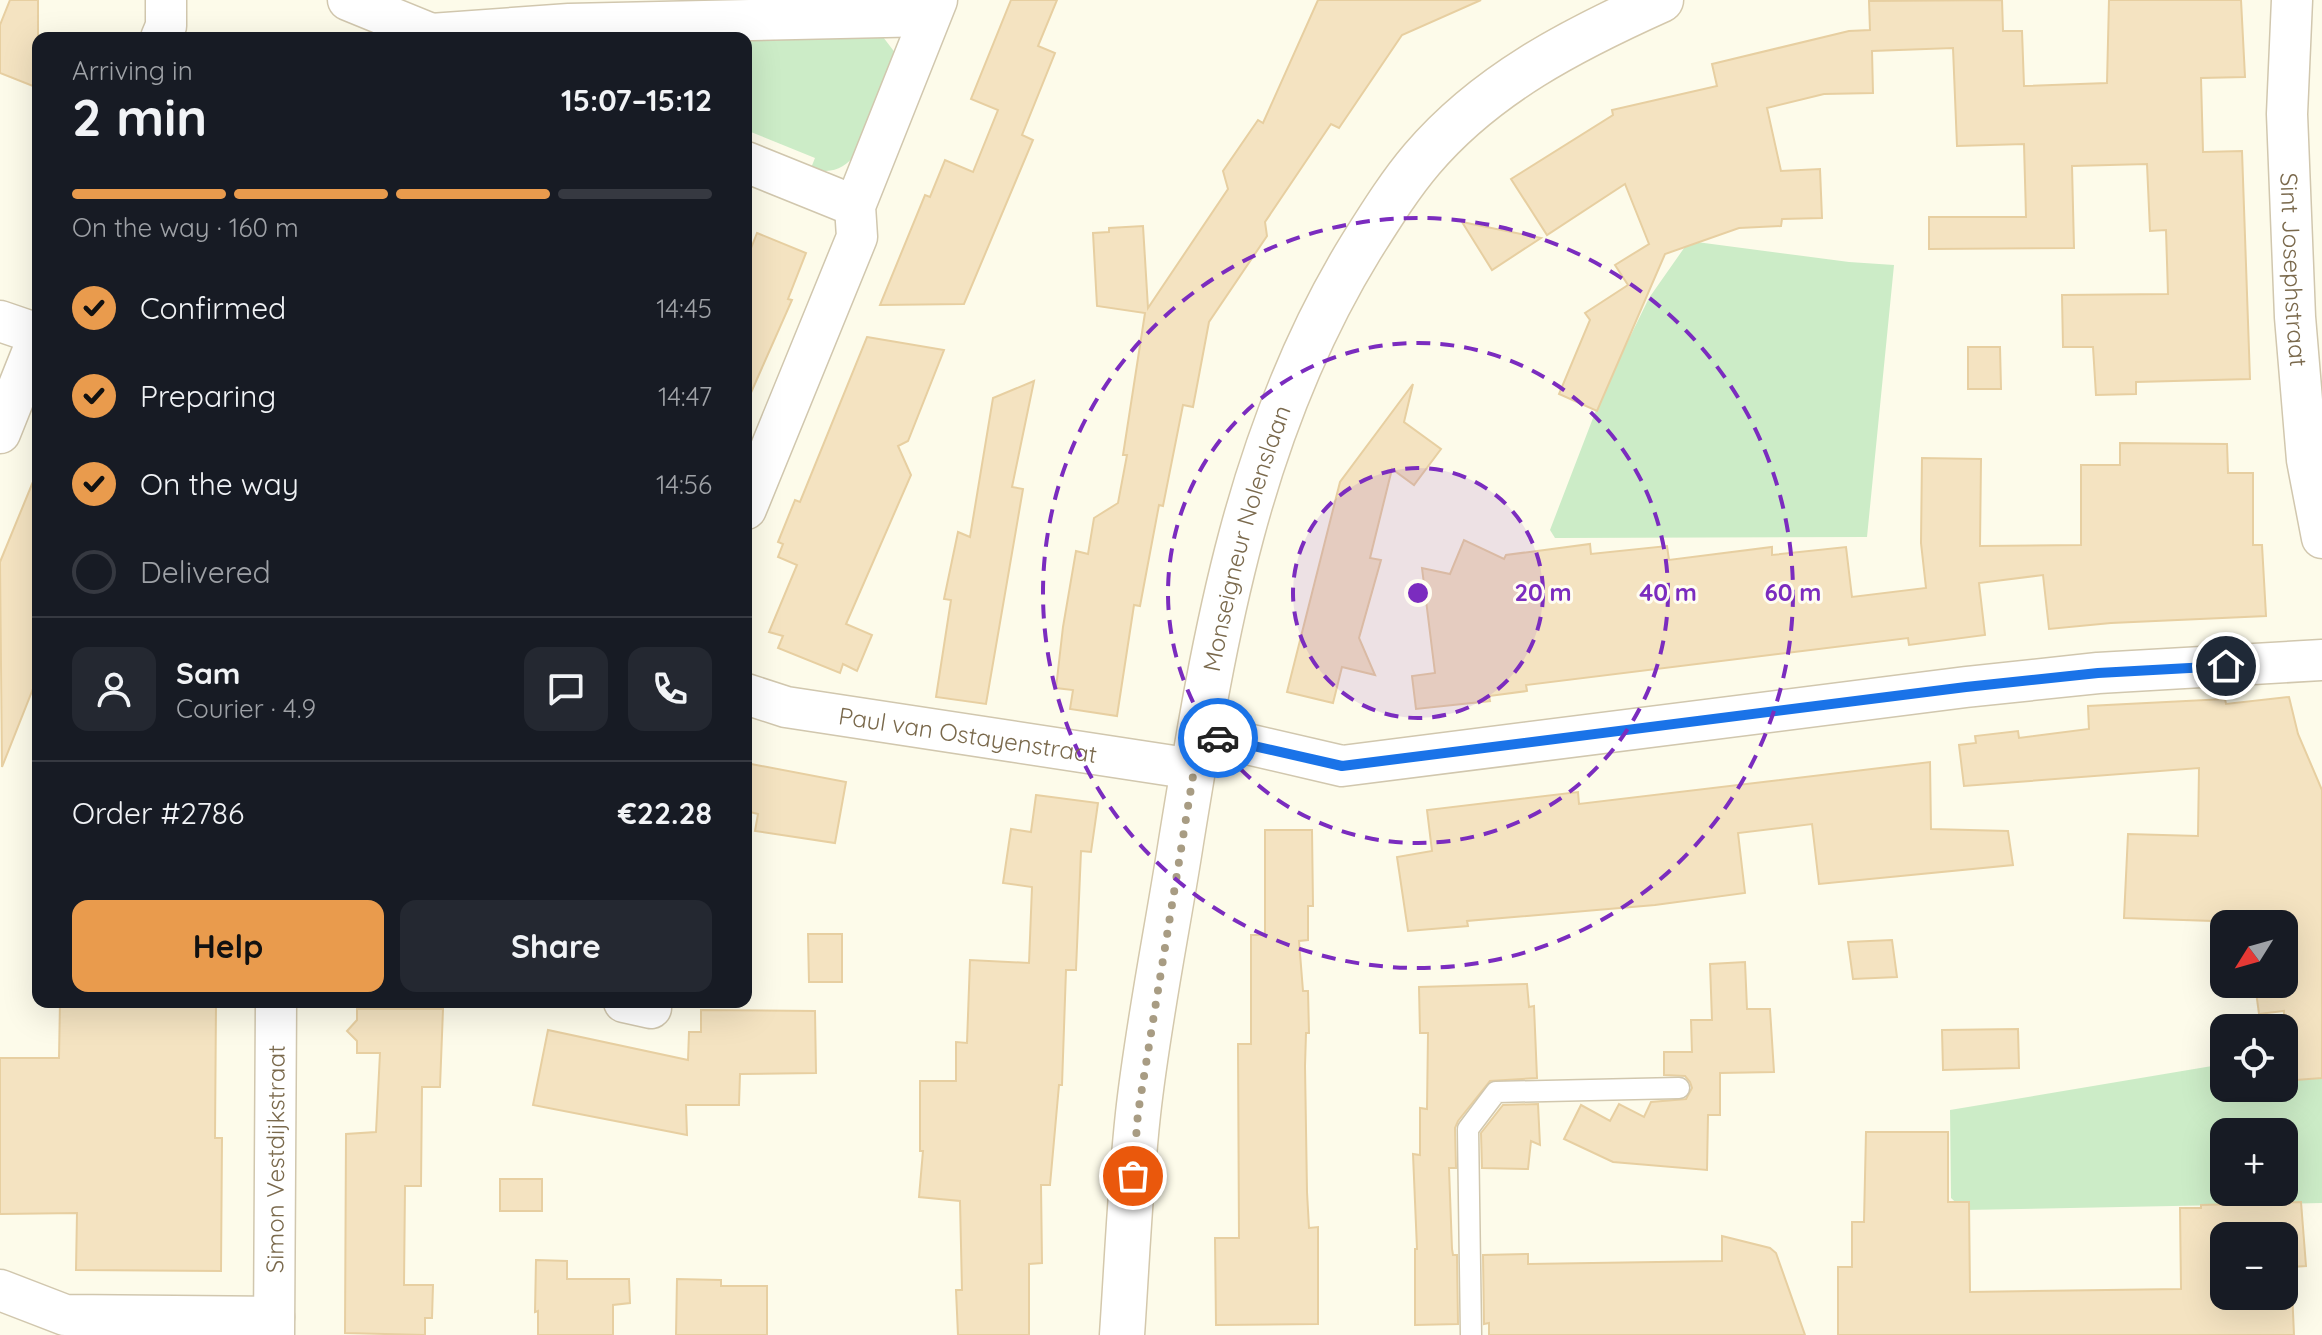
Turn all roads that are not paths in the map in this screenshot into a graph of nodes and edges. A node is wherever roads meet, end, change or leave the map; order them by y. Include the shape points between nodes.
1 (166, 0) edge
2 (348, 0) edge
3 (1661, 0) edge
4 (2292, 0) edge
5 (933, 8) edge
6 (164, 32) edge
7 (426, 32) edge
8 (480, 32) edge
9 (752, 164) edge
10 (855, 206) junction
11 (0, 321) edge
12 (32, 334) edge
13 (32, 351) edge
14 (0, 433) edge
15 (752, 494) edge
16 (2322, 538) edge
17 (2322, 660) edge
18 (752, 696) edge
19 (1196, 751) junction
20 (276, 1008) edge
21 (1679, 1088) dead end
22 (0, 1290) edge
23 (274, 1326) edge
24 (1122, 1335) edge
25 (1471, 1335) edge

1 - 6 street
2 - 7 street
3 - 19 street, Monseigneur Nolenslaan via 1551,54 1493,91 1457,122 1420,160 1336,288 1274,426 1247,513
4 - 16 street, Sint Josephstraat via 2287,114 2295,317 2307,460
5 - 8 street
5 - 10 street
9 - 10 street
10 - 15 street via 857,237
11 - 12 street
13 - 14 street
17 - 19 street, Paul van Ostayenstraat via 1996,684 1342,766
18 - 19 street, Paul van Ostayenstraat via 786,707
19 - 24 street, Monseigneur Nolenslaan via 1138,1113
20 - 23 street, Simon Vestdijkstraat
21 - 25 lane via 1496,1092 1468,1129
22 - 23 street, Simon Vestdijkstraat via 65,1315

